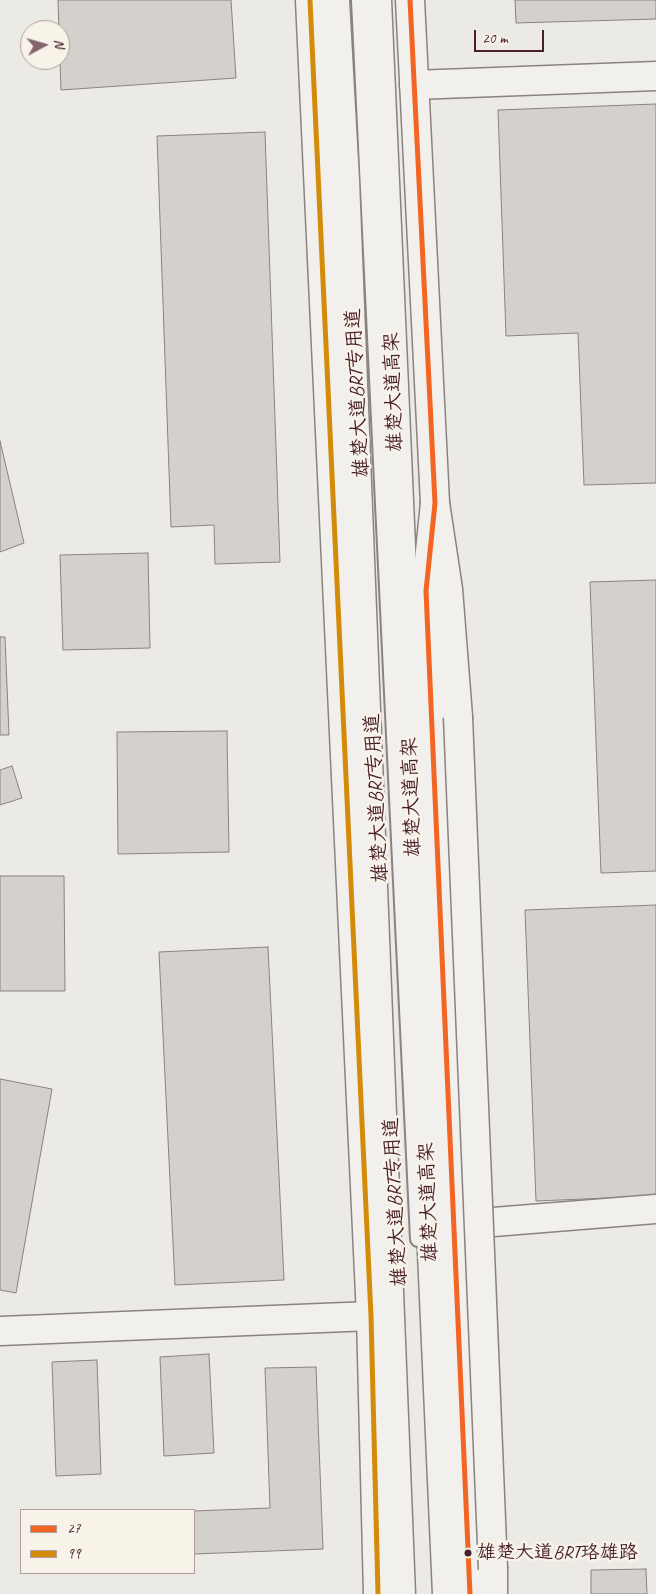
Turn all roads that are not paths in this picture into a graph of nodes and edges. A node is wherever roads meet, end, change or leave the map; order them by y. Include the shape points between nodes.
1 (310, 0) edge
2 (335, 0) edge
3 (359, 0) edge
4 (377, 0) edge
5 (410, 0) edge
6 (656, 76) edge
7 (414, 85) junction
8 (435, 503) junction
9 (656, 1209) edge
10 (454, 1226) junction
11 (371, 1316) junction
12 (0, 1331) edge
13 (378, 1594) edge
14 (401, 1594) edge
15 (434, 1594) edge
16 (447, 1594) edge
17 (470, 1594) edge
18 (493, 1594) edge

1 - 11 main road
2 - 14 main road, 雄楚大道高架 via 346,190
3 - 15 lane, 雄楚大道BRT专用道
4 - 16 main road, 雄楚大道高架
5 - 7 main road
6 - 7 main road
7 - 8 main road
8 - 10 main road via 426,591
8 - 18 main road, bridge via 448,589 458,717
9 - 10 main road
10 - 17 main road
11 - 12 main road
11 - 13 main road

